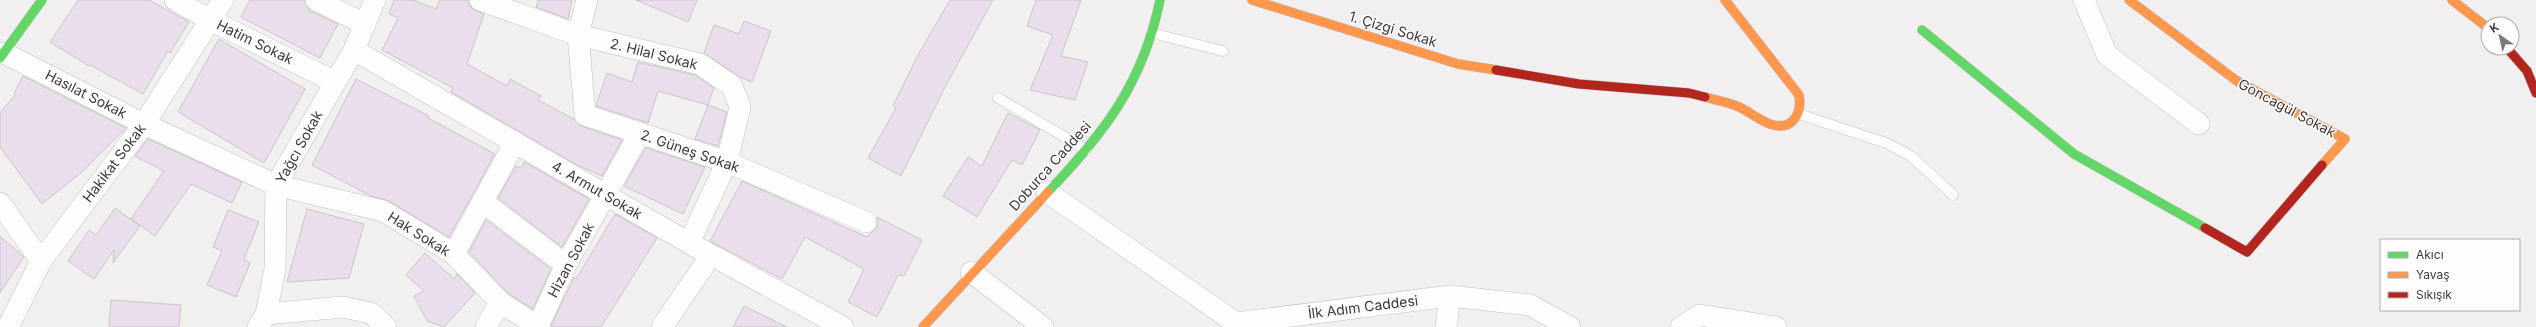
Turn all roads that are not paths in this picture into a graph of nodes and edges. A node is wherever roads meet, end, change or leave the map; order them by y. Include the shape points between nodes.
1 (42, 0) edge
2 (175, 0) edge
3 (223, 0) edge
4 (316, 0) edge
5 (375, 0) edge
6 (480, 0) edge
7 (587, 0) edge
8 (1160, 0) edge
9 (1252, 0) edge
10 (1725, 0) edge
11 (2084, 0) edge
12 (2129, 0) edge
13 (2452, 0) edge
14 (210, 20) junction
15 (2480, 22) edge
16 (365, 24) junction
17 (1922, 30) dead end
18 (1152, 33) junction
19 (578, 36) junction
20 (354, 50) junction
21 (1223, 51) dead end
22 (2, 56) edge
23 (2514, 56) edge
24 (336, 82) junction
25 (2536, 93) edge
26 (998, 98) dead end
27 (1799, 114) junction
28 (144, 124) junction
29 (2199, 124) dead end
30 (640, 133) junction
31 (515, 142) junction
32 (1087, 150) junction
33 (727, 162) junction
34 (276, 185) junction
35 (1047, 192) junction
36 (1953, 195) dead end
37 (606, 196) junction
38 (483, 202) junction
39 (0, 203) edge
40 (866, 222) dead end
41 (689, 243) junction
42 (454, 254) junction
43 (711, 255) junction
44 (42, 261) junction
45 (566, 265) junction
46 (971, 272) junction
47 (1450, 296) junction
48 (500, 302) junction
49 (262, 321) edge
50 (1235, 325) edge
51 (539, 326) edge
52 (8, 327) edge
53 (386, 327) edge
54 (486, 327) edge
55 (662, 327) edge
56 (843, 327) edge
57 (922, 327) edge
58 (1043, 327) edge
59 (1446, 327) edge
60 (1570, 327) edge
61 (1680, 327) edge
62 (1776, 327) edge

1 - 22 street
2 - 14 street, Hatim Sokak
3 - 14 street, Hakikat Sokak
4 - 16 street
5 - 16 street, Yağcı Sokak
6 - 19 street, 2. Hilal Sokak
7 - 19 street
8 - 18 street, Doburca Caddesi
9 - 27 street, 1. Çizgi Sokak via 1458,64 1579,84 1689,92 1738,106 1779,126 1790,123
10 - 27 street via 1799,95
11 - 29 street via 2107,54
12 - 17 street, Goncagül Sokak via 2237,81 2345,139 2247,252 2074,154
13 - 15 street
14 - 24 street, Hatim Sokak
14 - 28 street, Hakikat Sokak
16 - 20 street, Yağcı Sokak
18 - 21 lane
18 - 32 street, Doburca Caddesi via 1135,80
19 - 30 street, 2. Güneş Sokak via 585,115
19 - 33 street, 2. Hilal Sokak via 700,64 732,86 740,108
20 - 24 street, Yağcı Sokak
20 - 31 street, 4. Armut Sokak
22 - 28 street, Hasılat Sokak
23 - 25 street via 2527,71
24 - 34 street, Yağcı Sokak
26 - 32 lane
27 - 36 lane via 1886,143 1911,156
28 - 34 street, Hasılat Sokak
28 - 44 street, Hakikat Sokak
30 - 33 street, 2. Güneş Sokak
30 - 37 street, Hizan Sokak
31 - 37 street, 4. Armut Sokak
31 - 38 street
32 - 35 street, Doburca Caddesi
33 - 40 street, 2. Güneş Sokak
33 - 41 street, 2. Hilal Sokak
34 - 42 street, Hak Sokak via 383,211
34 - 49 street, Yağcı Sokak via 275,269
35 - 46 street, Doburca Caddesi
35 - 50 street, İlk Adım Caddesi
37 - 41 street, 4. Armut Sokak
37 - 45 street, Hizan Sokak
38 - 42 street
38 - 45 street
39 - 44 street
41 - 43 street, 4. Armut Sokak
42 - 48 street, Hak Sokak
43 - 55 street
43 - 56 street, 4. Armut Sokak
44 - 52 street, Hakikat Sokak
45 - 51 street, Hizan Sokak
46 - 57 street, Doburca Caddesi
46 - 58 street
47 - 50 street, İlk Adım Caddesi
47 - 59 street
47 - 60 street, İlk Adım Caddesi via 1530,305
48 - 51 street, Hak Sokak
48 - 54 street
49 - 53 street via 343,307 371,313
61 - 62 street via 1700,315

